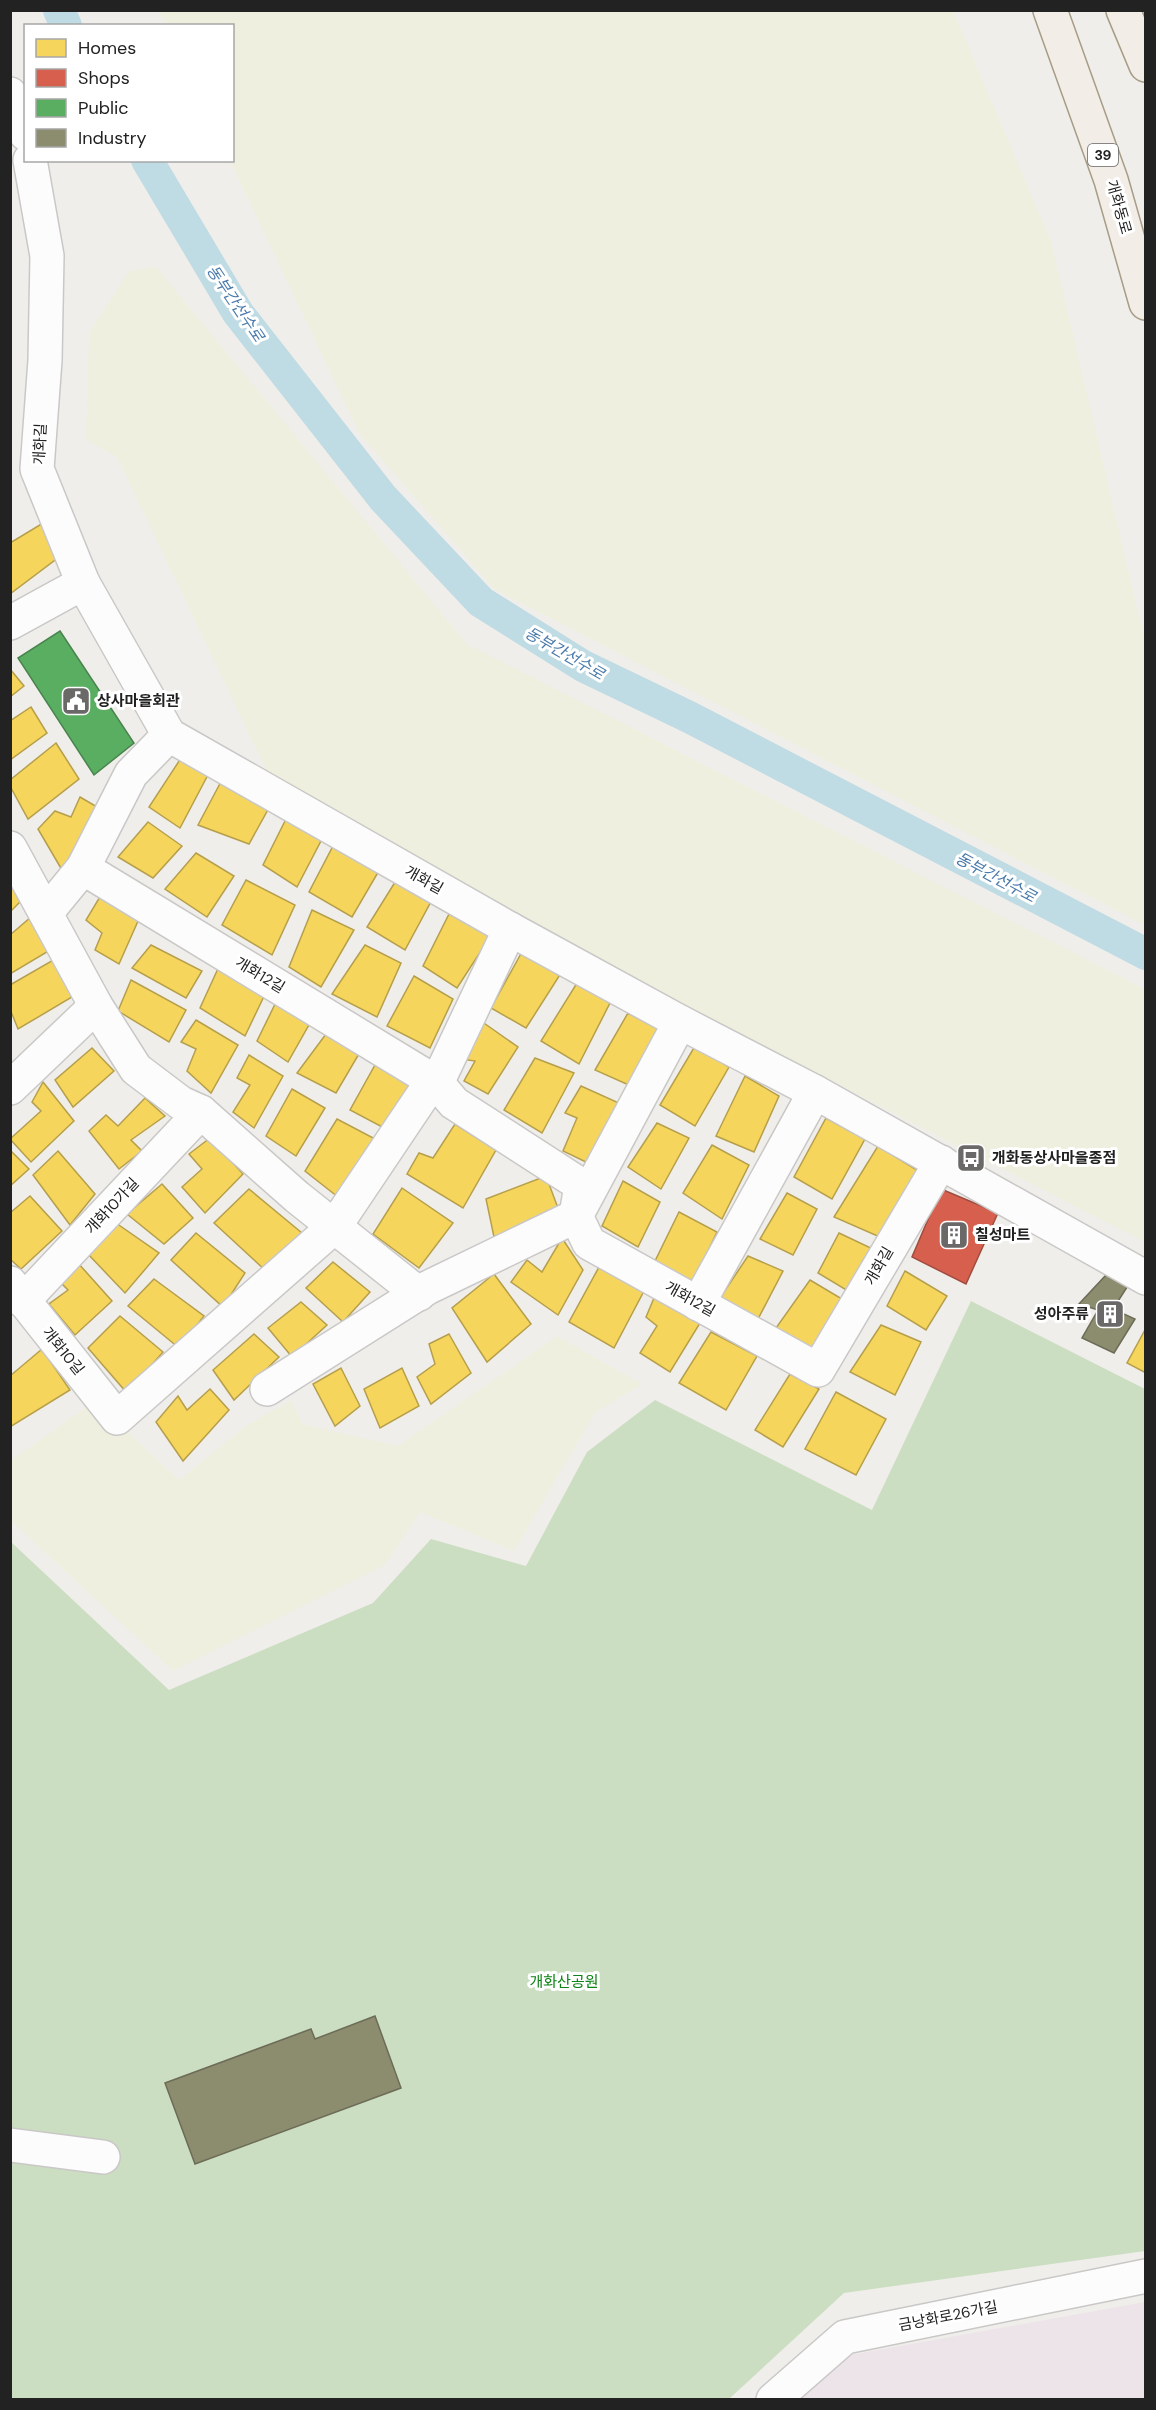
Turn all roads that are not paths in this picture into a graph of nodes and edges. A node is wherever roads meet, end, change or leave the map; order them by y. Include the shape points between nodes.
1 (1050, 10) edge
2 (1123, 10) edge
3 (1146, 66) edge
4 (10, 94) edge
5 (24, 129) edge
6 (30, 162) edge
7 (1146, 303) edge
8 (83, 583) junction
9 (10, 623) edge
10 (169, 735) junction
11 (10, 848) edge
12 (83, 868) junction
13 (46, 913) junction
14 (510, 928) junction
15 (96, 1006) junction
16 (680, 1022) junction
17 (436, 1083) junction
18 (10, 1088) edge
19 (814, 1092) junction
20 (201, 1112) junction
21 (941, 1162) junction
22 (576, 1216) junction
23 (335, 1226) junction
24 (1146, 1278) edge
25 (17, 1292) edge
26 (419, 1294) junction
27 (698, 1304) junction
28 (818, 1370) joint
29 (267, 1389) dead end
30 (10, 2145) edge
31 (103, 2157) dead end
32 (1146, 2276) edge
33 (773, 2400) edge

1 - 7 main road, 개화동로 / 39 via 1111,180
2 - 3 main road
4 - 5 street
6 - 8 street, 개화길 via 47,256 37,469
8 - 9 street
8 - 10 street, 개화길
10 - 12 street via 131,774
10 - 14 street, 개화길
11 - 13 street
12 - 13 street
12 - 17 street, 개화12길
13 - 15 street
14 - 16 street, 개화길
14 - 17 street
15 - 18 street
15 - 20 street via 136,1069 181,1103
16 - 19 street, 개화길
16 - 22 street
17 - 22 street, 개화12길 via 454,1103 581,1185
17 - 23 street via 430,1083
19 - 21 street, 개화길
19 - 27 street
20 - 23 street
20 - 25 street, 개화10가길
21 - 24 street, 개화길
21 - 28 street, 개화길
22 - 26 street
22 - 27 street, 개화12길 via 589,1243
23 - 25 street, 개화10길 via 117,1418
23 - 26 street
26 - 29 street
27 - 28 street, 개화12길
30 - 31 street
32 - 33 street, 금낭화로26가길 via 845,2337

